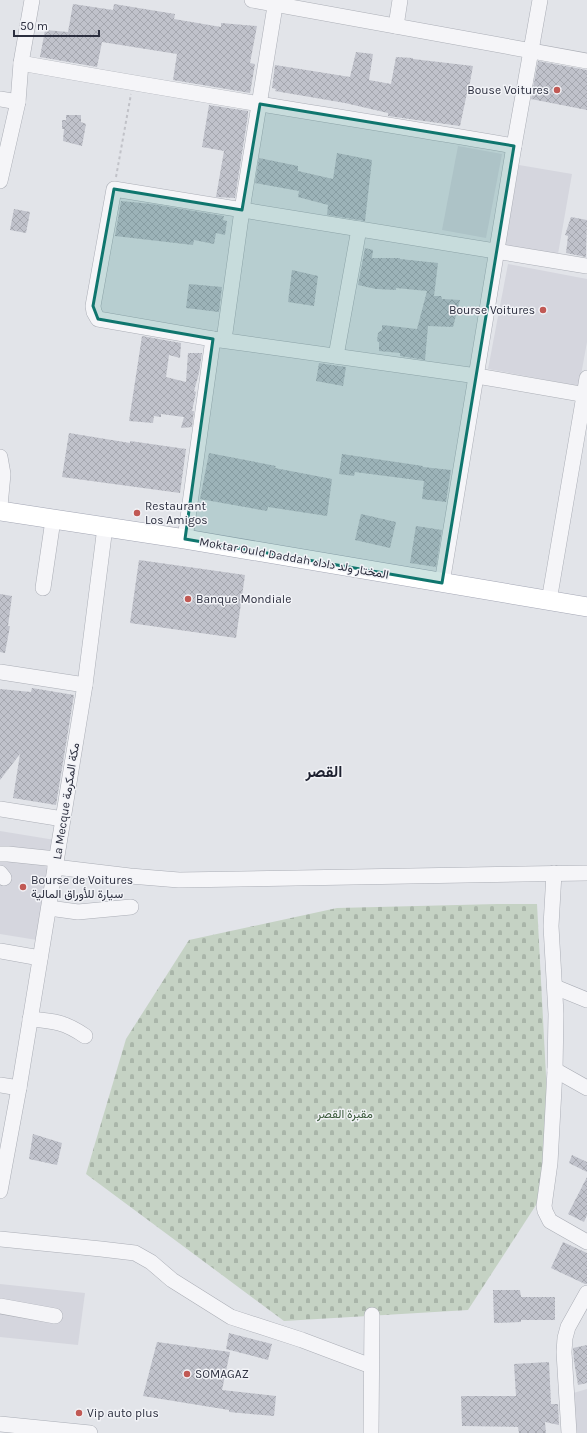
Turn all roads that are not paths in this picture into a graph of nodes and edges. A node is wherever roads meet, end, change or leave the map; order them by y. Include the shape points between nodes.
1 (32, 0) edge
2 (252, 0) edge
3 (400, 0) edge
4 (540, 0) edge
5 (276, 2) edge
6 (396, 26) junction
7 (531, 51) junction
8 (587, 61) edge
9 (22, 63) junction
10 (0, 99) edge
11 (18, 102) junction
12 (260, 104) junction
13 (514, 146) junction
14 (0, 181) edge
15 (242, 210) junction
16 (359, 229) junction
17 (498, 251) junction
18 (587, 266) edge
19 (218, 340) junction
20 (336, 356) junction
21 (477, 376) junction
22 (587, 378) edge
23 (586, 395) edge
24 (0, 458) edge
25 (0, 506) edge
26 (0, 512) edge
27 (52, 520) junction
28 (105, 528) junction
29 (185, 539) junction
30 (442, 583) junction
31 (43, 588) dead end
32 (549, 601) junction
33 (587, 607) edge
34 (0, 672) edge
35 (84, 685) junction
36 (0, 809) edge
37 (63, 820) junction
38 (0, 854) edge
39 (56, 863) junction
40 (554, 873) junction
41 (587, 873) edge
42 (131, 907) dead end
43 (49, 908) junction
44 (0, 951) edge
45 (40, 958) junction
46 (555, 987) junction
47 (587, 1000) edge
48 (30, 1019) junction
49 (85, 1036) dead end
50 (555, 1070) junction
51 (0, 1085) edge
52 (19, 1088) junction
53 (587, 1088) edge
54 (5, 1139) edge
55 (0, 1191) edge
56 (0, 1239) edge
57 (587, 1242) edge
58 (587, 1293) edge
59 (0, 1306) edge
60 (372, 1315) dead end
61 (55, 1316) dead end
62 (371, 1366) junction
63 (0, 1424) edge
64 (90, 1433) edge
65 (371, 1433) edge
66 (569, 1433) edge

1 - 9 street
2 - 5 street
3 - 6 street
4 - 7 street
5 - 6 street
5 - 12 street
6 - 7 street
7 - 8 street
7 - 13 street
9 - 11 street
9 - 12 street
10 - 11 street
11 - 14 street
12 - 13 street
12 - 15 street
13 - 17 street
15 - 16 street
15 - 19 street
15 - 19 street via 114,189 93,306 98,319
16 - 17 street
16 - 20 street
17 - 18 street
17 - 21 street
19 - 20 street
19 - 29 street
20 - 21 street
21 - 23 street
21 - 30 street
22 - 23 street
23 - 32 street
24 - 25 street via 3,474
26 - 27 main road, Moktar Ould Daddah المختار ولد داداه
27 - 28 main road, Moktar Ould Daddah المختار ولد داداه
27 - 31 street
28 - 29 main road, Moktar Ould Daddah المختار ولد داداه
28 - 35 street, La Mecque مكة المكرمة
29 - 30 main road, Moktar Ould Daddah المختار ولد داداه
30 - 32 main road, Moktar Ould Daddah المختار ولد داداه
32 - 33 main road, Moktar Ould Daddah المختار ولد داداه
34 - 35 street
35 - 37 street, La Mecque مكة المكرمة
36 - 37 street
37 - 39 street, La Mecque مكة المكرمة
38 - 39 street
39 - 40 street via 130,876 179,880
39 - 43 street, La Mecque مكة المكرمة
40 - 41 street
40 - 46 street via 551,926
42 - 43 street via 78,912
43 - 45 street, La Mecque مكة المكرمة
44 - 45 street
45 - 48 street, La Mecque مكة المكرمة
46 - 47 street
46 - 50 street
48 - 49 street via 61,1022
48 - 52 street, La Mecque مكة المكرمة
50 - 53 street
50 - 57 street via 551,1156 545,1211 550,1221
51 - 52 street
52 - 54 street, La Mecque مكة المكرمة
54 - 55 street, La Mecque مكة المكرمة
56 - 62 street via 135,1253 151,1262 172,1280 232,1317
58 - 66 street via 568,1327 565,1338
59 - 61 street
60 - 62 street
62 - 65 street
63 - 64 street

